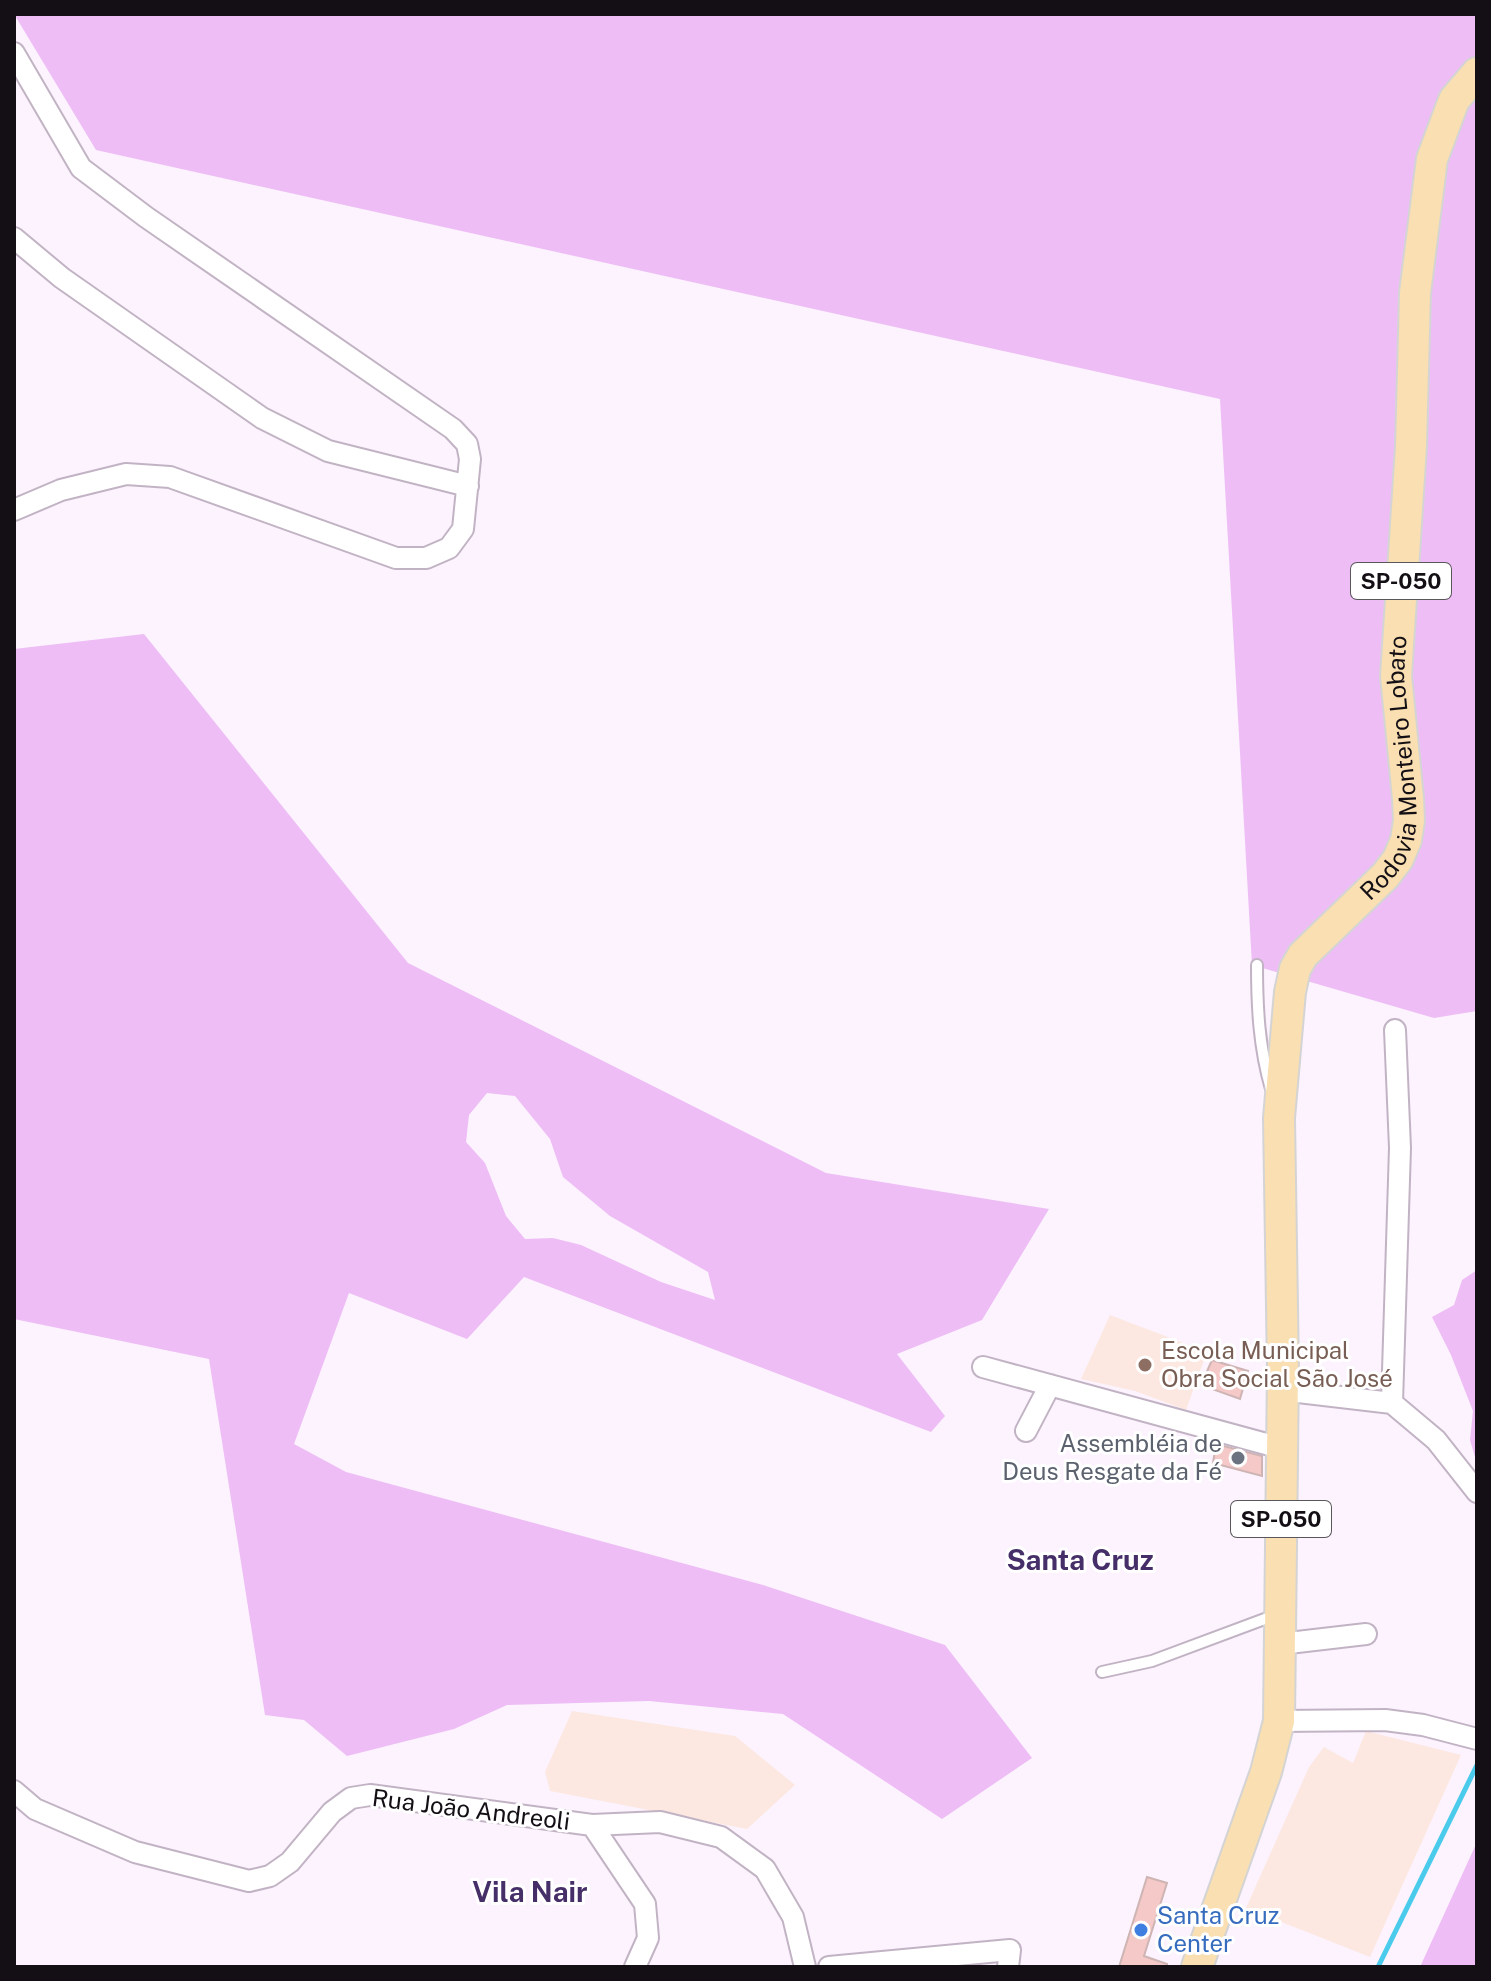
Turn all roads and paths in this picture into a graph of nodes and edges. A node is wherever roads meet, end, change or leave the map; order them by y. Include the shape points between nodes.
1 (14, 53) edge
2 (1477, 73) edge
3 (14, 238) edge
4 (468, 486) junction
5 (14, 510) edge
6 (1257, 965) dead end
7 (1395, 1030) dead end
8 (1279, 1118) junction
9 (983, 1367) dead end
10 (1050, 1385) junction
11 (1281, 1390) junction
12 (1392, 1403) junction
13 (1026, 1431) dead end
14 (1281, 1448) junction
15 (1477, 1492) edge
16 (1280, 1613) junction
17 (1366, 1634) dead end
18 (1280, 1644) junction
19 (1102, 1672) dead end
20 (1279, 1721) junction
21 (1477, 1739) edge
22 (14, 1791) edge
23 (592, 1825) junction
24 (1009, 1958) edge
25 (635, 1967) edge
26 (805, 1967) edge
27 (829, 1967) edge
28 (1197, 1967) edge

1 - 4 street via 81,168 453,429 467,444
2 - 8 main road, Rodovia Monteiro Lobato / SP-050 via 1454,100 1432,159 1415,293 1396,676 1408,798 1406,840 1385,876 1295,969
3 - 4 street via 62,278 262,418 328,451
4 - 5 street via 463,529 449,548 426,558 396,558 170,477 126,474 61,490
6 - 8 lane via 1262,1061
7 - 12 street via 1400,1148
8 - 11 main road, SP-050
9 - 10 street
10 - 13 street
10 - 14 street
11 - 12 street
11 - 14 main road, SP-050
12 - 15 street via 1436,1440
14 - 16 main road, SP-050
16 - 18 main road, SP-050
16 - 19 lane via 1152,1661
17 - 18 street
18 - 20 main road, SP-050
20 - 21 street via 1385,1720
20 - 28 main road, SP-050
22 - 23 street, Rua João Andreoli via 35,1809 135,1852 249,1881 270,1876 290,1862 332,1812 351,1798 370,1795
23 - 25 street via 645,1904 648,1938
23 - 26 street, Rua João Andreoli via 660,1822 721,1837 765,1869 793,1917
24 - 27 street

